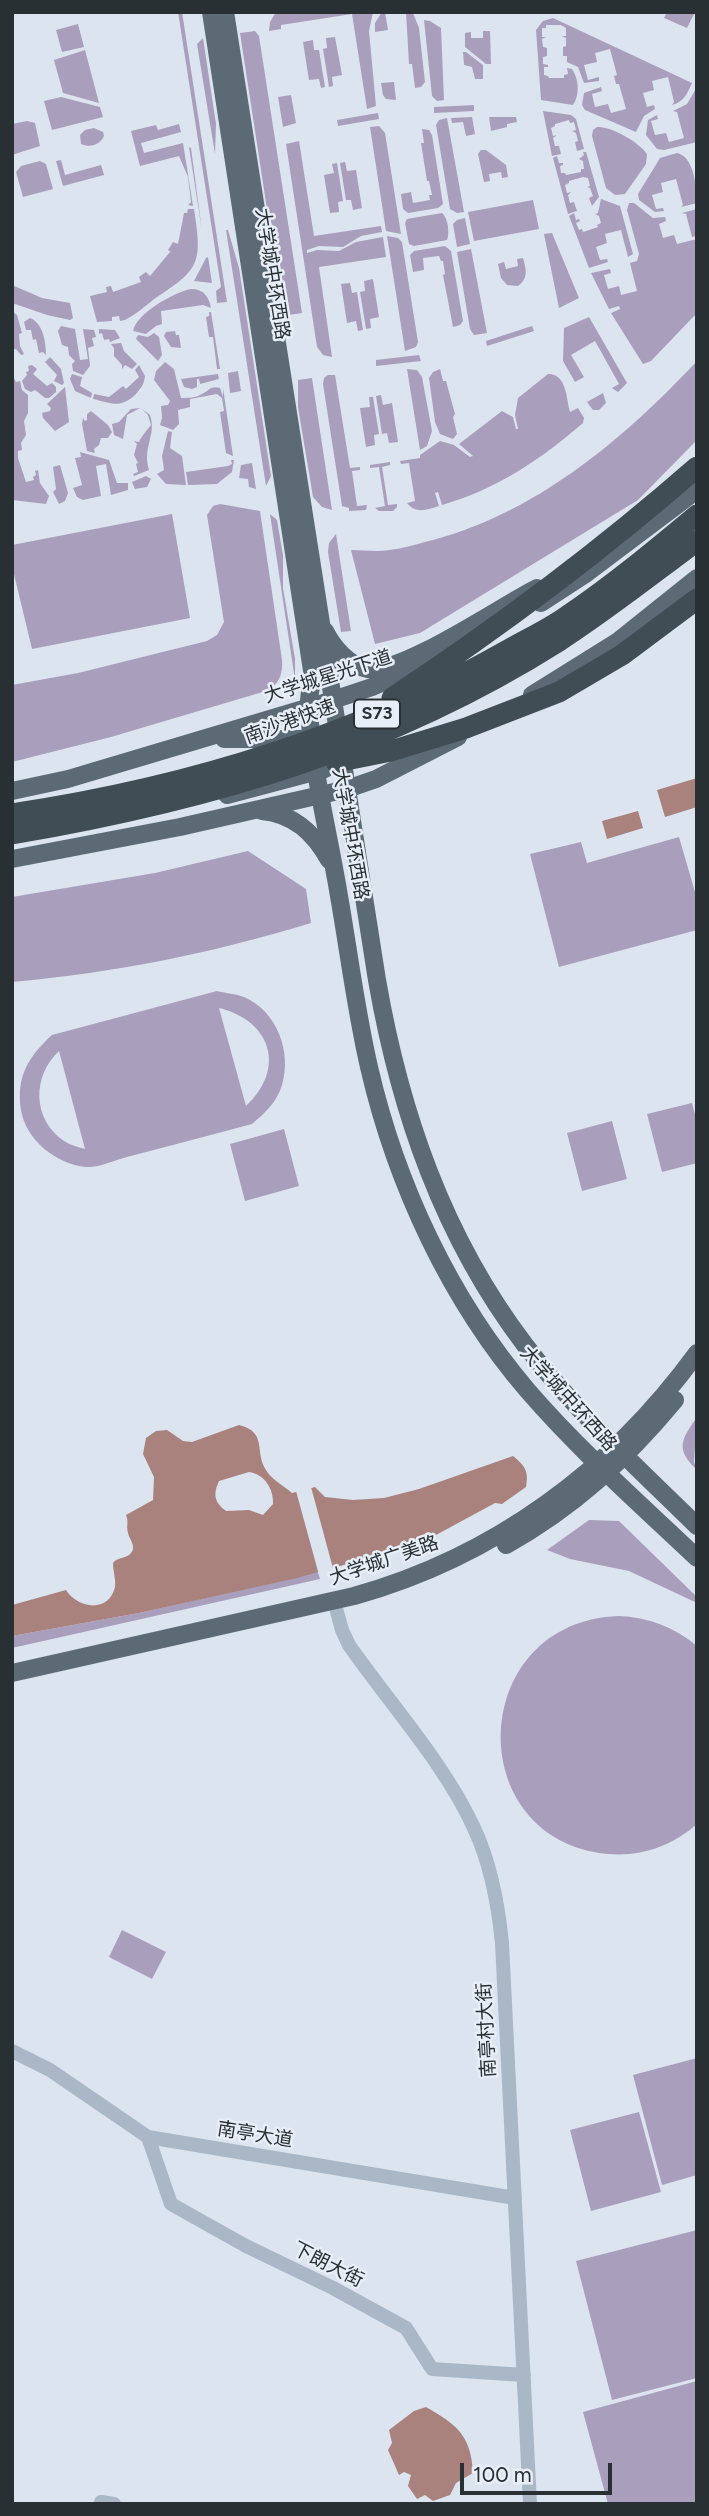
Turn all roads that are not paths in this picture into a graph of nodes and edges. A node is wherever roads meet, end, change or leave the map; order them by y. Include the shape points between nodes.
1 (211, 12) edge
2 (225, 12) edge
3 (697, 467) edge
4 (697, 490) edge
5 (697, 515) edge
6 (697, 528) edge
7 (697, 541) edge
8 (619, 550) junction
9 (697, 578) edge
10 (697, 599) edge
11 (320, 620) junction
12 (333, 700) junction
13 (309, 706) junction
14 (500, 713) junction
15 (347, 727) junction
16 (203, 739) junction
17 (313, 739) junction
18 (344, 763) junction
19 (289, 769) junction
20 (317, 772) junction
21 (347, 789) junction
22 (12, 791) edge
23 (321, 795) junction
24 (255, 810) junction
25 (12, 814) edge
26 (12, 834) edge
27 (77, 848) junction
28 (12, 859) edge
29 (335, 869) junction
30 (697, 1353) edge
31 (697, 1373) edge
32 (621, 1450) junction
33 (603, 1468) junction
34 (697, 1526) edge
35 (697, 1559) edge
36 (335, 1606) junction
37 (12, 1673) edge
38 (12, 1685) edge
39 (12, 2051) edge
40 (148, 2137) junction
41 (515, 2198) junction
42 (524, 2375) junction
43 (530, 2504) edge

1 - 13 main road, 大学城中环西路 via 313,677
2 - 11 main road, 大学城中环西路
3 - 15 highway, bridge via 509,617
4 - 8 main road, 大学城星光下道
5 - 15 highway, 南沙港快速 / S73, bridge via 565,617 428,693
6 - 15 main road via 634,582 570,626 441,695
7 - 19 highway, S73, bridge via 591,620 481,685 393,729
8 - 11 main road via 531,590 410,659 383,669 366,669 350,661 328,637
8 - 12 main road, 大学城星光下道 via 556,595 496,628 409,672
9 - 14 main road via 617,642
10 - 19 highway, bridge via 622,654 530,705 391,751
11 - 12 main road, 大学城中环西路
12 - 13 main road, 大学城星光下道
12 - 15 main road, 大学城中环西路
13 - 16 main road, 大学城星光下道
13 - 17 main road, 大学城中环西路
14 - 18 main road
14 - 21 main road via 419,759
15 - 17 main road
15 - 18 main road, 大学城中环西路
15 - 25 highway, 南沙港快速 / S73, bridge via 222,770 94,801
16 - 17 main road
16 - 22 main road, 大学城星光下道
17 - 20 main road, 大学城中环西路
18 - 20 main road
18 - 21 main road, 大学城中环西路
19 - 26 highway, S73, bridge via 151,808
20 - 23 main road, 大学城中环西路
20 - 27 main road via 135,816
21 - 23 main road
21 - 32 main road, 大学城中环西路 via 395,1072 434,1184 496,1304 527,1348
23 - 24 main road
23 - 29 main road, 大学城中环西路
24 - 27 main road
24 - 29 main road via 300,824 317,840
27 - 28 main road
29 - 33 main road, 大学城中环西路 via 372,1078 422,1223 495,1347 527,1390
30 - 32 main road, 大学城广美路
31 - 32 main road, 大学城广美路
32 - 33 main road, 大学城广美路
32 - 34 main road, 大学城中环西路
33 - 35 main road, 大学城中环西路
33 - 36 main road, 大学城广美路 via 474,1550
36 - 37 main road, 大学城广美路
36 - 38 main road, 大学城广美路
36 - 41 street, 南亭村大街 via 349,1645 456,1794 488,1862 502,1943
39 - 40 street, 南亭大道 via 50,2070
40 - 41 street, 南亭大道
40 - 42 street, 下朗大街 via 172,2204 406,2328 432,2369
41 - 42 street, 南亭村大街
42 - 43 street, 南亭村大街

